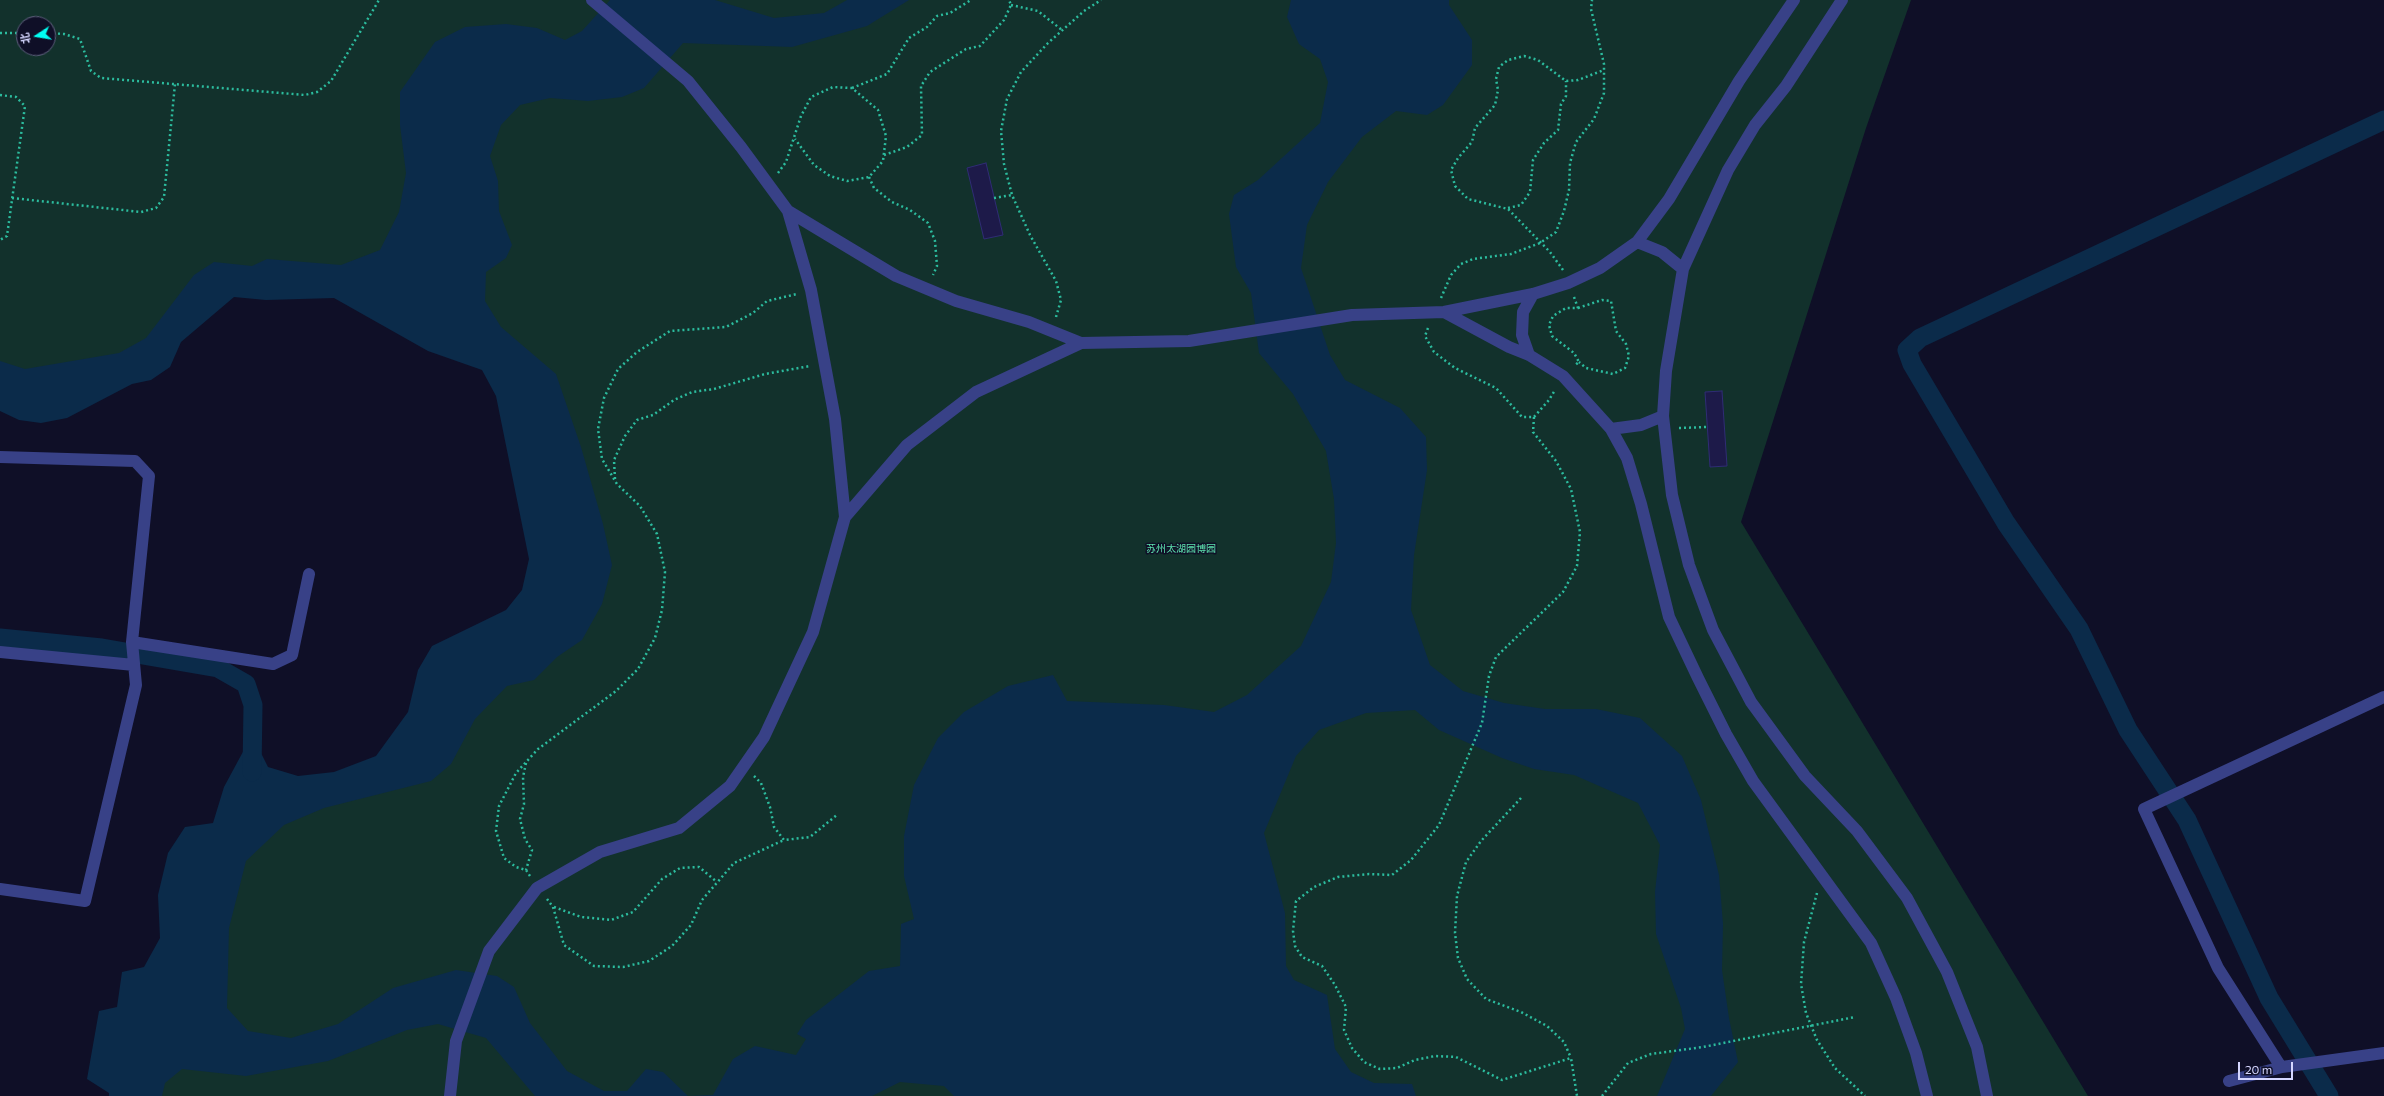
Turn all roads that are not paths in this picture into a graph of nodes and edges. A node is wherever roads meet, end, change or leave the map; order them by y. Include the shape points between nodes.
1 (592, 0) edge
2 (1794, 0) edge
3 (1842, 0) edge
4 (788, 211) junction
5 (1636, 242) junction
6 (1683, 269) junction
7 (1533, 294) junction
8 (1439, 312) junction
9 (1081, 343) junction
10 (1529, 355) junction
11 (1663, 416) junction
12 (1611, 429) junction
13 (0, 457) edge
14 (845, 517) junction
15 (309, 574) dead end
16 (132, 642) junction
17 (0, 652) edge
18 (134, 665) junction
19 (2384, 697) edge
20 (0, 889) edge
21 (2384, 1053) edge
22 (2282, 1067) junction
23 (2229, 1081) dead end
24 (450, 1096) edge
25 (1928, 1096) edge
26 (1987, 1096) edge

1 - 4 street via 688,81
2 - 5 street via 1739,81 1669,199
3 - 6 street via 1786,86 1755,125 1728,170
4 - 9 street via 896,276 956,301 1029,322
4 - 14 street via 811,290 835,419
5 - 6 street via 1662,252
5 - 7 street via 1600,268
6 - 11 street via 1666,371
7 - 8 street
7 - 10 street via 1523,312 1522,334
8 - 9 street via 1352,315 1188,341
8 - 10 street
9 - 14 street via 976,392 907,445
10 - 12 street via 1563,376
11 - 12 street via 1641,425
11 - 26 street via 1672,495 1689,565 1713,630 1751,702 1805,776 1857,831 1907,898 1947,972 1977,1047
12 - 25 street via 1627,458 1642,504 1669,617 1726,734 1753,781 1871,943 1896,998
13 - 16 street via 135,461 149,476
14 - 24 street via 814,632 764,737 730,786 679,828 600,852 538,888 489,951 456,1041
15 - 16 street via 292,655 273,664
16 - 18 street
17 - 18 street
18 - 20 street via 136,685 84,901
19 - 22 street via 2144,809 2218,968
21 - 22 street
22 - 23 street

